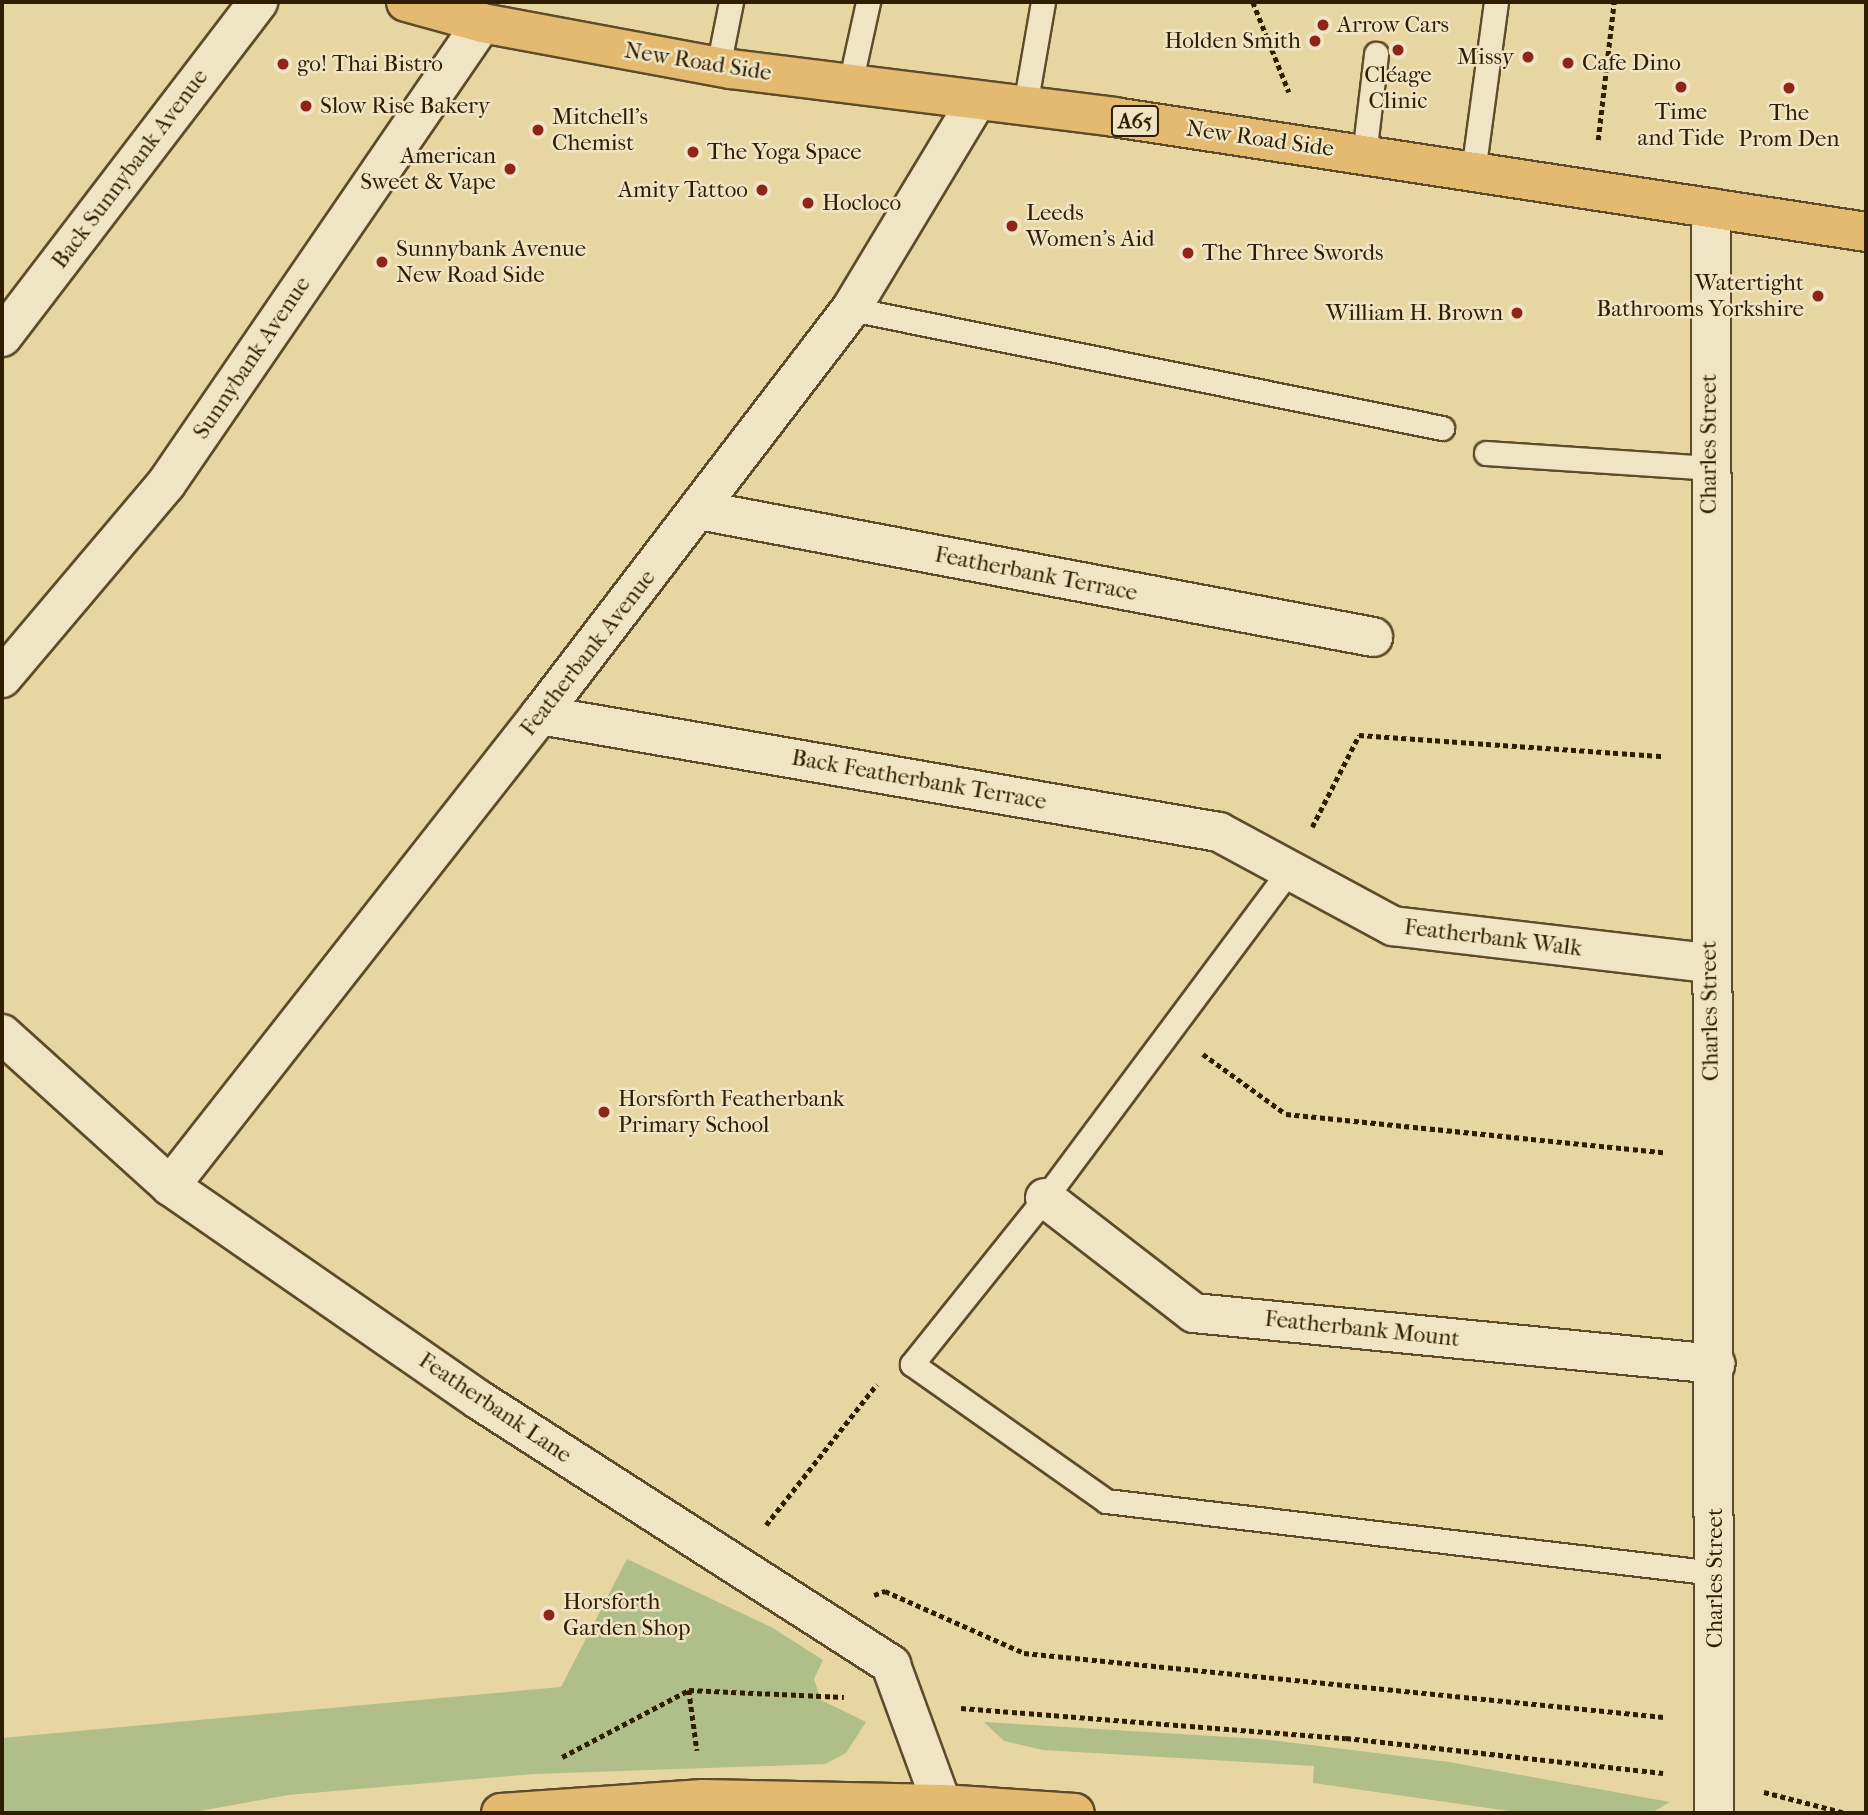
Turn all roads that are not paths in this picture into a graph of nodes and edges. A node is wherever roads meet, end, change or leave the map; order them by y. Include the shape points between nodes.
1 (258, 2) edge
2 (406, 2) edge
3 (731, 2) edge
4 (868, 2) edge
5 (1043, 2) edge
6 (1496, 2) edge
7 (482, 23) junction
8 (1376, 54) dead end
9 (718, 67) junction
10 (850, 84) junction
11 (977, 100) junction
12 (1025, 106) junction
13 (1364, 155) junction
14 (1473, 172) junction
15 (1711, 208) junction
16 (1866, 232) edge
17 (850, 309) junction
18 (2, 337) edge
19 (1442, 428) dead end
20 (1486, 453) dead end
21 (1709, 468) junction
22 (699, 510) junction
23 (1373, 637) dead end
24 (2, 678) edge
25 (540, 715) junction
26 (1291, 868) junction
27 (1709, 963) junction
28 (2, 1034) edge
29 (170, 1186) junction
30 (1045, 1198) junction
31 (1716, 1364) junction
32 (1714, 1573) junction
33 (1714, 1796) edge
34 (942, 1804) junction
35 (501, 1813) edge
36 (1075, 1813) edge

1 - 18 street, Back Sunnybank Avenue
2 - 7 main road, New Road Side / A65
3 - 9 lane
4 - 10 lane
5 - 12 lane
6 - 14 lane
7 - 9 main road, New Road Side / A65
7 - 24 street, Sunnybank Avenue via 166,484
8 - 13 lane
9 - 10 main road, New Road Side / A65
10 - 11 main road, New Road Side / A65
11 - 12 main road, New Road Side / A65
11 - 17 street, Featherbank Avenue
12 - 13 main road, New Road Side / A65
13 - 14 main road, New Road Side / A65
14 - 15 main road, New Road Side / A65
15 - 16 main road, New Road Side / A65
15 - 21 street, Charles Street
17 - 19 lane
17 - 22 street, Featherbank Avenue
20 - 21 lane
21 - 27 street, Charles Street
22 - 23 street, Featherbank Terrace
22 - 25 street, Featherbank Avenue
25 - 26 street, Back Featherbank Terrace via 1219,832
25 - 29 street, Featherbank Avenue
26 - 27 street, Featherbank Walk via 1393,926
26 - 30 lane
27 - 31 street, Charles Street
28 - 29 street, Featherbank Lane
29 - 34 street, Featherbank Lane via 479,1400 891,1665
30 - 31 street, Featherbank Mount via 1194,1313
30 - 32 lane via 912,1364 1105,1501
31 - 32 street, Charles Street
32 - 33 street, Charles Street
34 - 35 main road via 703,1799
34 - 36 main road

